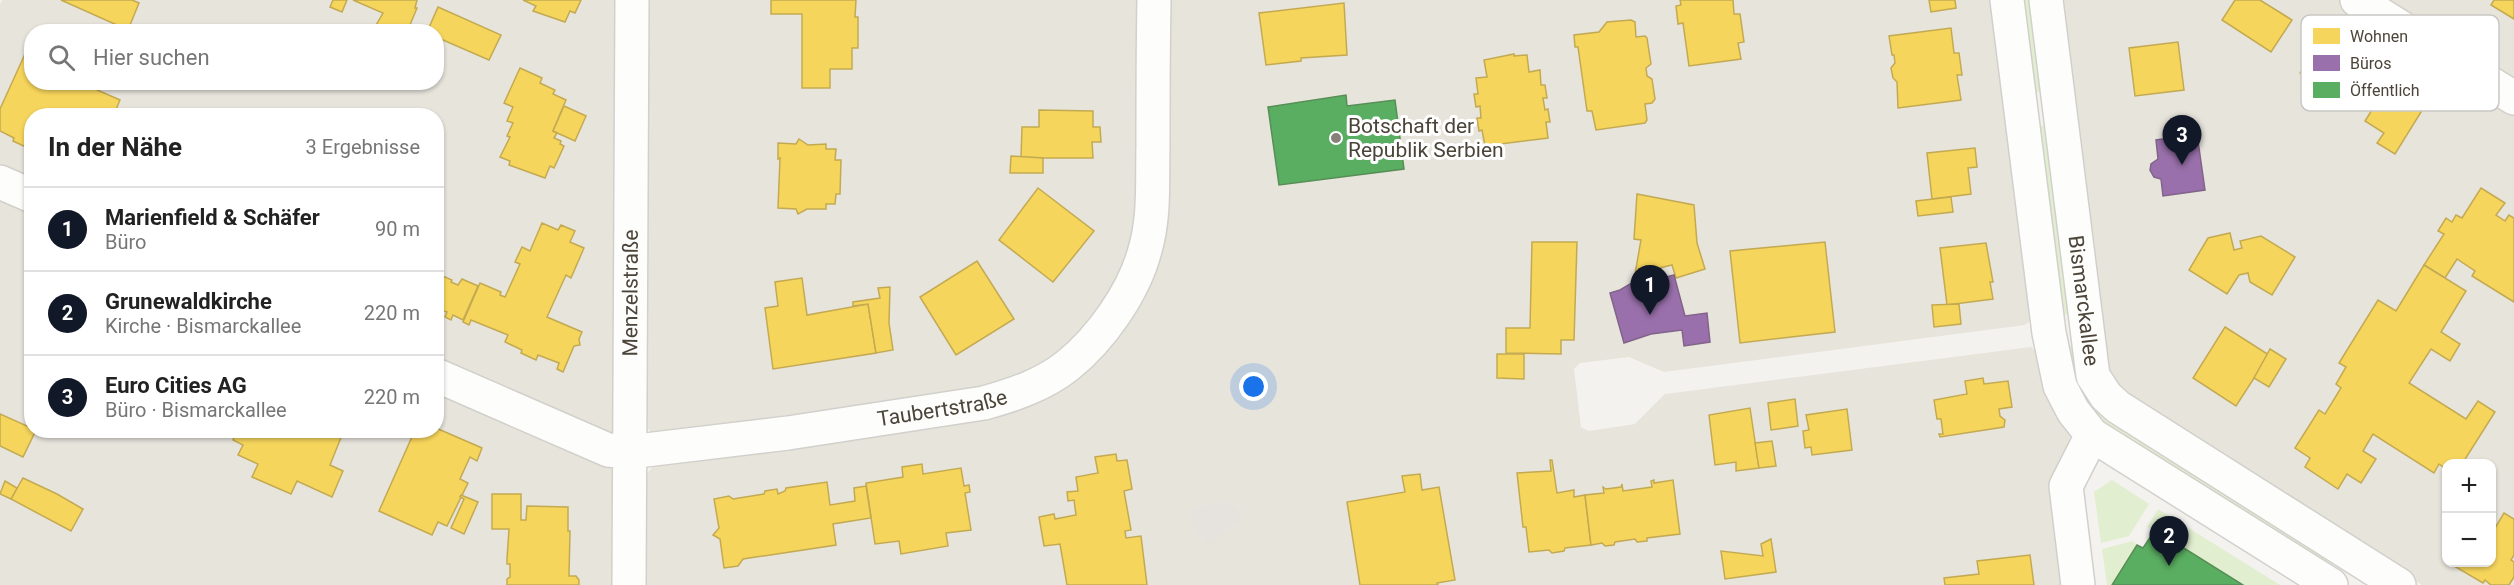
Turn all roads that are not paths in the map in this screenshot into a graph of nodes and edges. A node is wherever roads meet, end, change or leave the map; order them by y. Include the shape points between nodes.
1 (632, 0) edge
2 (1154, 0) edge
3 (2007, 0) edge
4 (2046, 0) edge
5 (2357, 0) edge
6 (2381, 15) edge
7 (2499, 89) edge
8 (2514, 98) edge
9 (0, 182) edge
10 (24, 192) edge
11 (444, 378) edge
12 (2092, 435) junction
13 (629, 452) junction
14 (628, 585) edge
15 (2078, 585) edge
16 (2331, 585) edge
17 (2399, 585) edge

1 - 13 street, Menzelstraße
2 - 13 street, Taubertstraße via 1152,214 1145,250 1136,279 1120,307 1067,366 1030,387 984,403 788,434
3 - 12 street, Bismarckallee via 2049,333 2060,386
4 - 17 street, Bismarckallee via 2093,376 2118,407
5 - 6 street
7 - 8 street
9 - 10 street
11 - 13 street, Taubertstraße via 608,450
12 - 15 street via 2066,486
12 - 16 street, Bismarckallee
13 - 14 street, Menzelstraße

